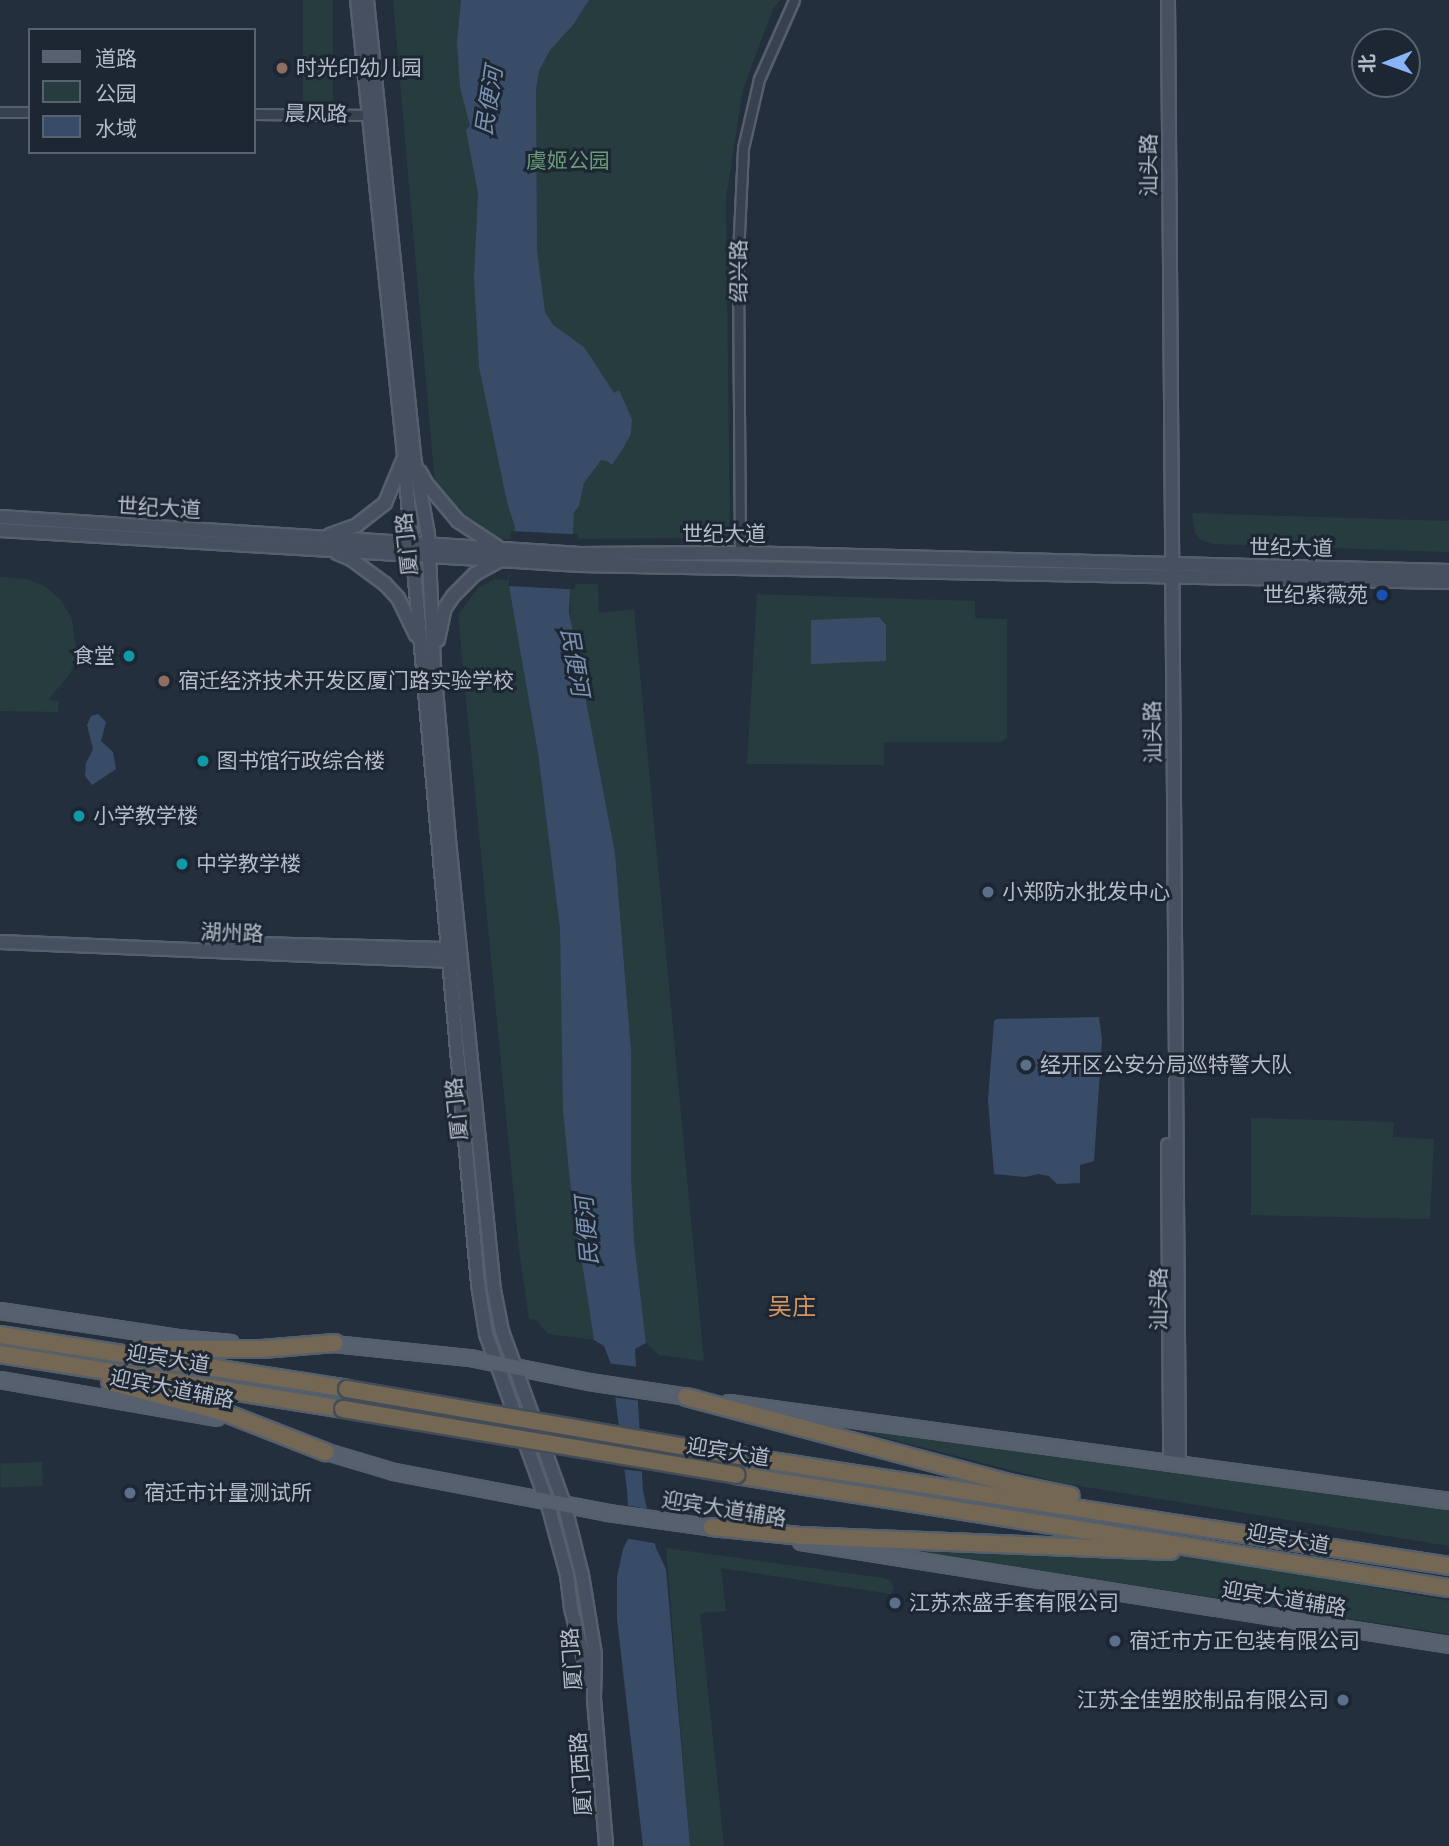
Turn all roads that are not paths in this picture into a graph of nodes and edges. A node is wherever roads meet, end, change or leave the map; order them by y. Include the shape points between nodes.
1 (357, 0) edge
2 (367, 0) edge
3 (794, 0) edge
4 (1161, 0) edge
5 (1168, 0) edge
6 (0, 112) edge
7 (28, 112) edge
8 (256, 114) edge
9 (374, 115) junction
10 (410, 459) junction
11 (0, 517) edge
12 (0, 530) edge
13 (323, 542) junction
14 (413, 550) junction
15 (429, 551) junction
16 (740, 553) junction
17 (505, 555) junction
18 (580, 559) junction
19 (1168, 571) junction
20 (1449, 571) edge
21 (1449, 582) edge
22 (422, 654) junction
23 (435, 665) junction
24 (0, 935) edge
25 (0, 942) edge
26 (446, 955) junction
27 (461, 955) junction
28 (0, 1311) edge
29 (0, 1335) edge
30 (335, 1343) junction
31 (75, 1347) junction
32 (0, 1354) edge
33 (0, 1364) edge
34 (496, 1364) junction
35 (514, 1367) junction
36 (0, 1380) edge
37 (686, 1397) junction
38 (325, 1452) junction
39 (1175, 1462) junction
40 (547, 1500) junction
41 (1449, 1501) edge
42 (563, 1504) junction
43 (712, 1527) junction
44 (1244, 1532) junction
45 (1258, 1555) junction
46 (1448, 1565) edge
47 (1449, 1588) edge
48 (1449, 1646) edge
49 (594, 1699) junction
50 (606, 1846) edge

1 - 9 street, 厦门路
2 - 9 street, 厦门路
3 - 16 street, 绍兴路 via 759,79 743,148 738,255
4 - 19 street, 汕头路
5 - 19 street, 汕头路
6 - 7 street
8 - 9 street, 晨风路
9 - 10 street, 厦门路
10 - 13 street via 376,512
10 - 14 street, 厦门路
10 - 15 street, 厦门路
10 - 17 street via 458,520
11 - 13 street, 世纪大道
12 - 13 street, 世纪大道
13 - 14 street, 世纪大道
13 - 22 street via 373,573 398,598
14 - 15 street, 世纪大道
14 - 22 street, 厦门路
15 - 17 street, 世纪大道
15 - 23 street, 厦门路
16 - 18 street, 世纪大道
16 - 19 street, 世纪大道
17 - 18 street, 世纪大道
17 - 23 street via 475,574 445,608
18 - 19 street, 世纪大道 via 741,566
19 - 20 street, 世纪大道
19 - 21 street, 世纪大道
19 - 39 street, 汕头路
22 - 26 street, 厦门路
23 - 27 street, 厦门路
24 - 26 street, 湖州路
25 - 26 street, 湖州路
26 - 27 street, 湖州路
26 - 34 street, 厦门路 via 478,1284 485,1334
27 - 35 street, 厦门路 via 494,1290
28 - 30 main road via 191,1339 254,1345
29 - 31 highway, 迎宾大道
30 - 31 highway via 219,1350
30 - 34 main road
31 - 44 highway, 迎宾大道, bridge via 739,1456
32 - 45 highway, 迎宾大道, bridge
33 - 38 highway via 127,1384 223,1412
34 - 35 main road
34 - 40 street, 厦门路
35 - 37 main road
35 - 42 street, 厦门路
36 - 38 main road, 迎宾大道辅路 via 215,1417
37 - 39 main road
37 - 44 highway via 1009,1483
38 - 40 main road, 迎宾大道辅路 via 394,1472
39 - 41 main road
40 - 42 main road, 迎宾大道辅路
40 - 49 street, 厦门路
42 - 43 main road, 迎宾大道辅路
42 - 49 street, 厦门路 via 582,1575 595,1654
43 - 45 highway via 800,1536
43 - 48 main road, 迎宾大道辅路
44 - 46 highway, 迎宾大道
45 - 47 highway, 迎宾大道
49 - 50 street, 厦门西路

